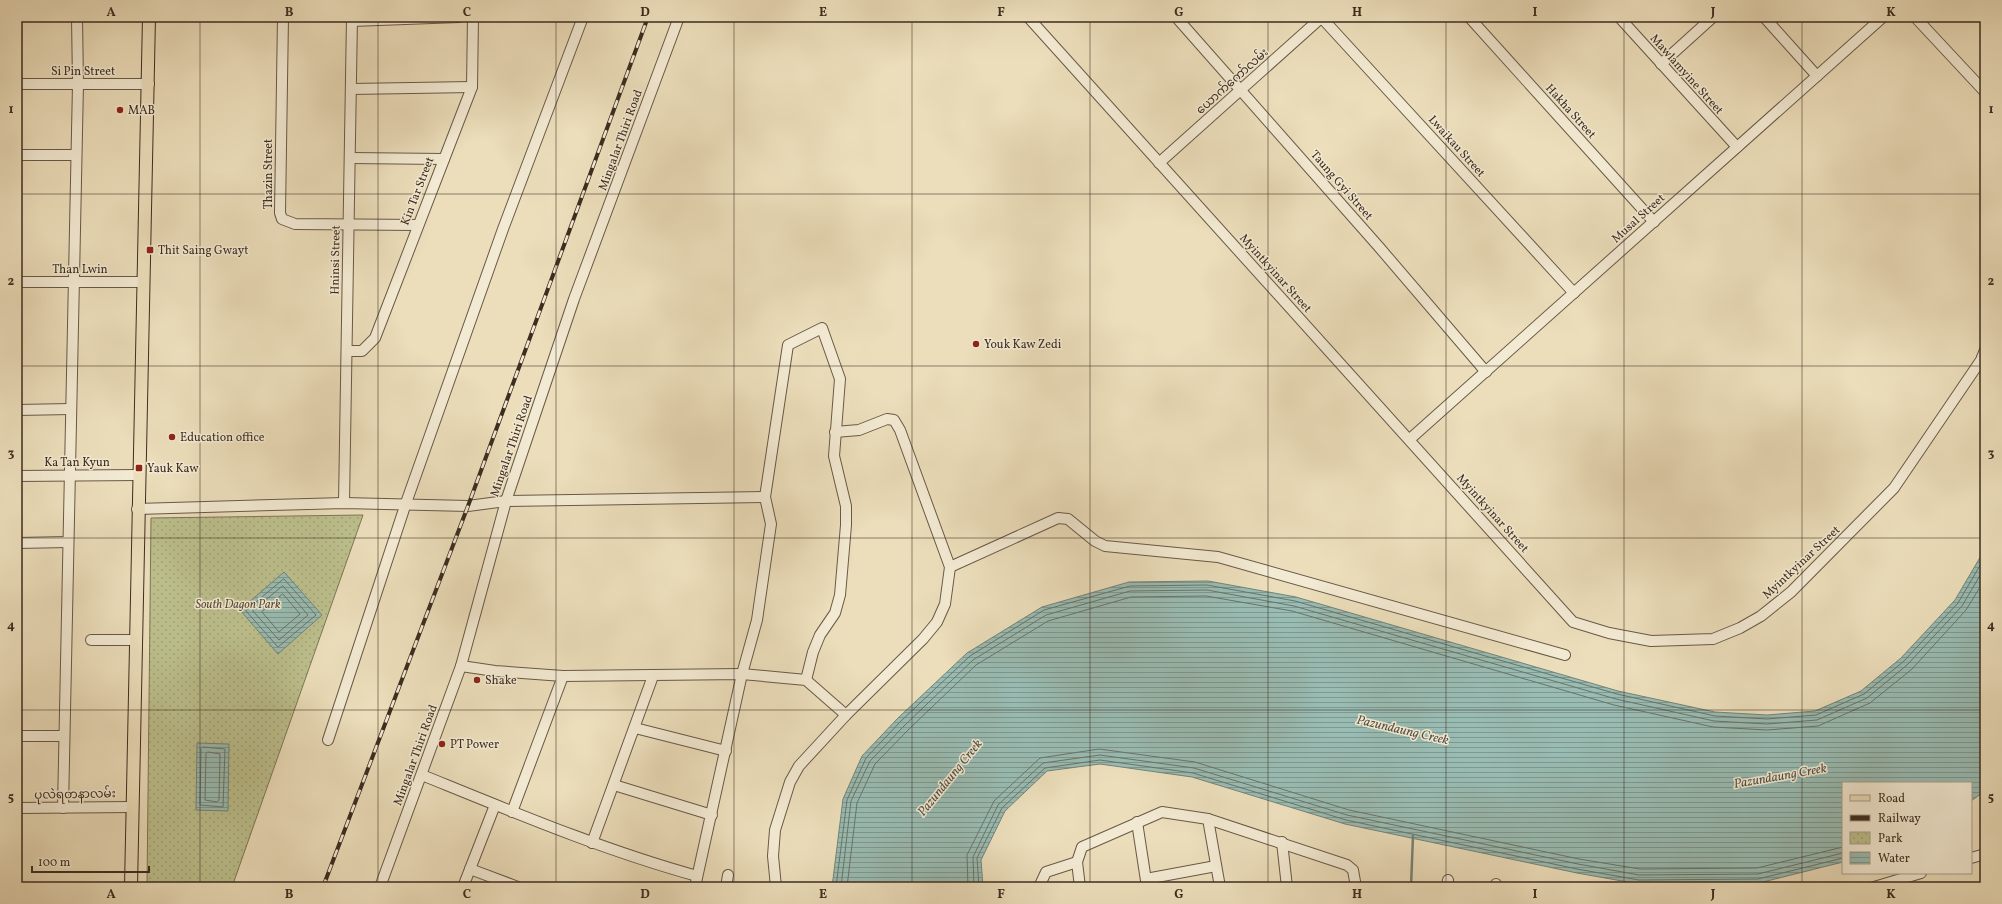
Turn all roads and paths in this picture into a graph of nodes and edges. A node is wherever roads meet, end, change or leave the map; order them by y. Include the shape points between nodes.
1 (77, 17) edge
2 (149, 17) edge
3 (283, 17) edge
4 (459, 17) edge
5 (473, 17) edge
6 (583, 17) edge
7 (679, 17) edge
8 (1028, 17) edge
9 (1176, 17) edge
10 (1321, 17) edge
11 (1469, 17) edge
12 (1618, 17) edge
13 (1713, 17) edge
14 (1764, 17) edge
15 (1883, 17) edge
16 (1915, 17) edge
17 (352, 19) edge
18 (1661, 64) junction
19 (1817, 76) junction
20 (17, 84) edge
21 (78, 84) junction
22 (149, 84) junction
23 (472, 87) junction
24 (351, 89) junction
25 (1242, 90) junction
26 (1985, 92) edge
27 (1737, 148) junction
28 (76, 155) junction
29 (17, 156) edge
30 (350, 158) junction
31 (444, 159) junction
32 (1159, 163) junction
33 (1654, 222) junction
34 (349, 225) junction
35 (418, 225) junction
36 (17, 282) edge
37 (74, 282) junction
38 (143, 282) junction
39 (1574, 293) junction
40 (1985, 350) edge
41 (347, 351) junction
42 (1486, 372) junction
43 (71, 409) junction
44 (17, 410) edge
45 (835, 432) junction
46 (1410, 439) junction
47 (70, 475) junction
48 (138, 475) junction
49 (17, 476) edge
50 (765, 497) junction
51 (506, 501) junction
52 (344, 503) junction
53 (406, 503) junction
54 (137, 509) junction
55 (68, 542) junction
56 (17, 543) edge
57 (950, 567) junction
58 (91, 640) dead end
59 (136, 640) junction
60 (1565, 655) dead end
61 (461, 666) junction
62 (742, 674) junction
63 (563, 676) junction
64 (654, 676) junction
65 (806, 680) junction
66 (846, 715) junction
67 (634, 728) junction
68 (17, 736) edge
69 (64, 736) junction
70 (328, 740) dead end
71 (726, 751) junction
72 (422, 775) junction
73 (614, 785) junction
74 (495, 805) junction
75 (133, 806) junction
76 (17, 808) edge
77 (63, 808) junction
78 (512, 812) junction
79 (712, 815) junction
80 (1208, 819) junction
81 (1137, 822) junction
82 (1282, 842) junction
83 (592, 843) junction
84 (1985, 854) edge
85 (1972, 858) edge
86 (1077, 862) junction
87 (1216, 866) junction
88 (470, 869) junction
89 (728, 874) dead end
90 (1918, 874) edge
91 (698, 876) junction
92 (1147, 883) edge
93 (130, 887) edge
94 (380, 887) edge
95 (463, 887) edge
96 (518, 887) edge
97 (695, 887) edge
98 (726, 887) edge
99 (776, 887) edge
100 (1039, 887) edge
101 (1080, 887) edge
102 (1220, 887) edge
103 (1287, 887) edge
104 (1356, 887) edge
105 (1874, 887) edge

1 - 21 street
2 - 22 main road
3 - 34 street, Thazin Street via 280,213 282,219 295,224
4 - 17 street
5 - 23 street, Kin Tar Street
6 - 53 street via 500,236
7 - 51 street, Mingalar Thiri Road via 574,299
8 - 32 street, Myintkyinar Street
9 - 25 street, Taung Gyi Street
10 - 25 street, ယောက်ကော်လမ်း
10 - 39 street, Lwaikau Street
11 - 33 street, Hakha Street
12 - 18 street, Mawlamyine Street
13 - 18 street
14 - 19 street
15 - 19 street, Musal Street
16 - 26 street
17 - 24 street, Hninsi Street
18 - 27 street, Mawlamyine Street
19 - 27 street, Musal Street
20 - 21 street, Si Pin Street
21 - 22 street, Si Pin Street
21 - 28 street
22 - 38 main road
23 - 24 street
23 - 31 street, Kin Tar Street
24 - 30 street, Hninsi Street
25 - 32 street, ယောက်ကော်လမ်း
25 - 42 street, Taung Gyi Street
27 - 33 street, Musal Street
28 - 29 street
28 - 37 street
30 - 31 street
30 - 34 street, Hninsi Street
31 - 35 street, Kin Tar Street
32 - 46 street, Myintkyinar Street
33 - 39 street, Musal Street
34 - 35 street, Thazin Street
34 - 41 street, Hninsi Street
35 - 41 street, Kin Tar Street via 375,338 362,351
36 - 37 street, Than Lwin
37 - 38 street, Than Lwin
37 - 43 street
38 - 48 main road
39 - 42 street, Musal Street
40 - 46 street, Myintkyinar Street via 1981,360 1894,488 1791,592 1761,616 1713,639 1651,641 1609,633 1573,622
41 - 52 street, Hninsi Street
42 - 46 street, Musal Street
43 - 44 street
43 - 47 street
45 - 50 street via 840,379 822,328 788,345
45 - 57 street via 859,430 887,419 894,420 900,430
45 - 65 street via 834,456 846,506 840,595 835,613 820,635 813,652
47 - 48 street, Ka Tan Kyun
47 - 49 street, Ka Tan Kyun
47 - 55 street
48 - 54 main road
50 - 51 street
50 - 62 street via 771,524 757,620
51 - 53 street via 468,506
51 - 61 street, Mingalar Thiri Road
52 - 53 street
52 - 54 street
53 - 70 street
54 - 59 main road
55 - 56 street
55 - 69 street
57 - 60 street via 1058,518 1068,519 1105,546 1218,557
57 - 66 street via 945,604 937,622
58 - 59 street
59 - 75 main road
61 - 63 street
61 - 72 street, Mingalar Thiri Road
62 - 64 street
62 - 65 street
62 - 71 street
63 - 64 street
63 - 78 street
64 - 67 street
65 - 66 street
66 - 99 street via 798,766 790,782 776,830 773,856
67 - 71 street
67 - 73 street
68 - 69 street
69 - 77 street
71 - 79 street
72 - 74 street
72 - 94 street, Mingalar Thiri Road
73 - 79 street
73 - 83 street
74 - 78 street
74 - 88 street
75 - 77 street, ပုလဲရတနာလမ်း
75 - 93 main road
76 - 77 street, ပုလဲရတနာလမ်း
78 - 83 street
79 - 91 street
80 - 81 street via 1162,812
80 - 82 street
80 - 87 street
81 - 86 street via 1082,847
81 - 92 street
82 - 103 street
82 - 104 street via 1350,866
83 - 91 street
84 - 85 street
86 - 100 street via 1046,872
86 - 101 street
87 - 92 street
87 - 102 street
88 - 95 street
88 - 96 street
89 - 98 street
90 - 105 street
91 - 97 street

